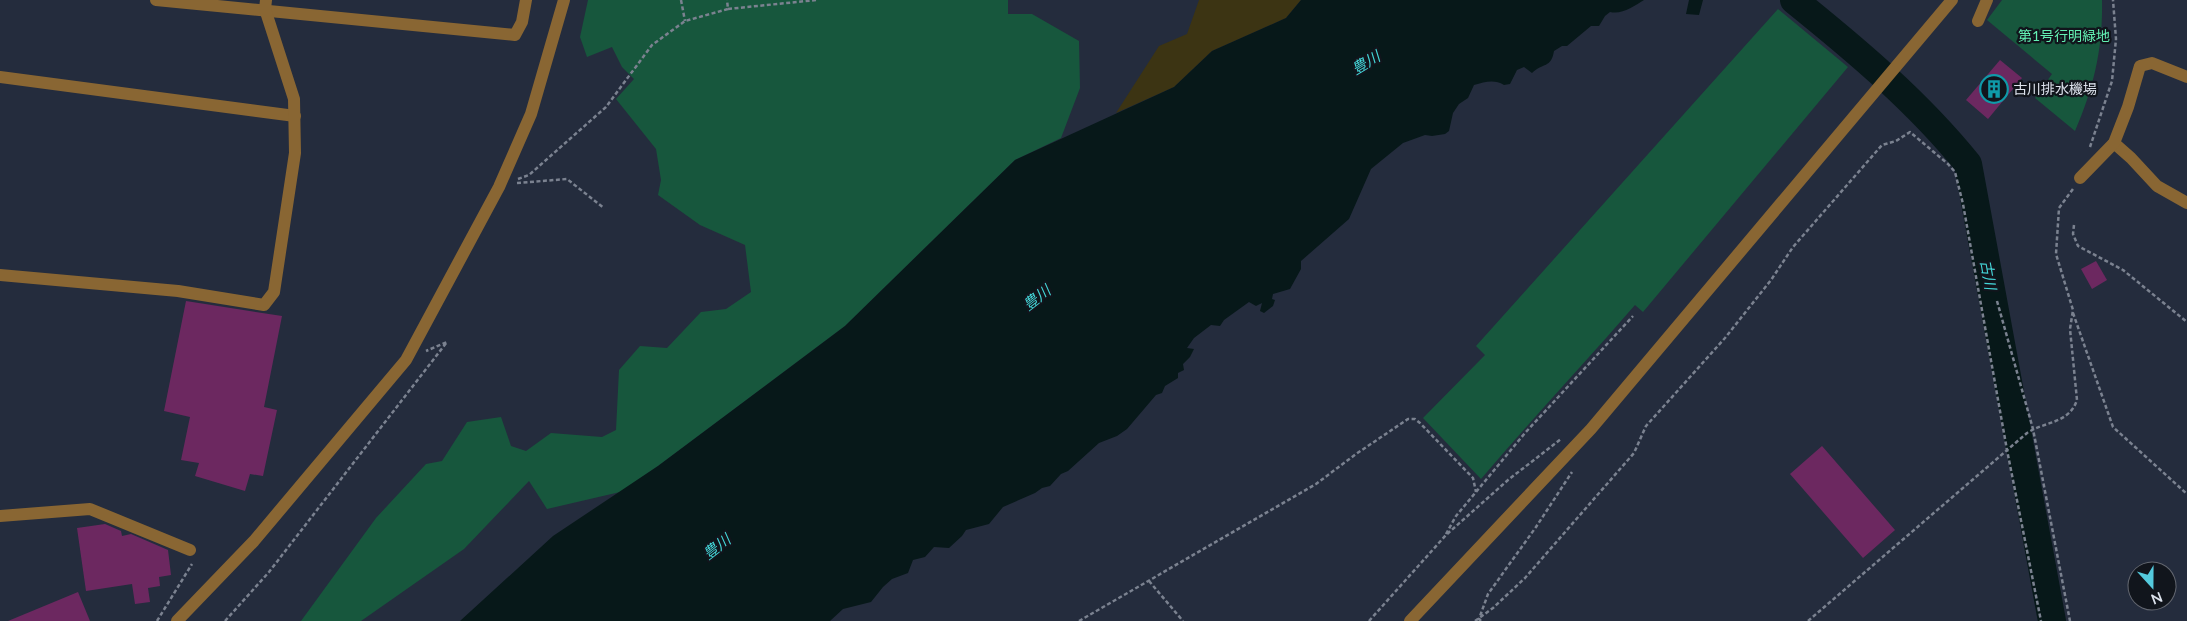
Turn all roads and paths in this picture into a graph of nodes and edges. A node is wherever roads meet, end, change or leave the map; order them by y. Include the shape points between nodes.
1 (156, 0) edge
2 (526, 0) edge
3 (564, 0) edge
4 (681, 0) edge
5 (727, 0) edge
6 (816, 0) edge
7 (1952, 0) edge
8 (1987, 0) edge
9 (2113, 0) edge
10 (265, 5) edge
11 (728, 9) junction
12 (685, 21) junction
13 (1978, 21) dead end
14 (0, 77) edge
15 (2187, 77) edge
16 (294, 116) junction
17 (2114, 143) junction
18 (2089, 152) dead end
19 (2080, 178) joint
20 (504, 185) junction
21 (2187, 203) edge
22 (604, 208) dead end
23 (2074, 225) dead end
24 (0, 275) edge
25 (1997, 301) dead end
26 (2072, 310) junction
27 (1633, 316) dead end
28 (2187, 322) edge
29 (406, 360) junction
30 (2033, 429) junction
31 (2007, 450) junction
32 (1574, 468) dead end
33 (1508, 480) dead end
34 (1476, 492) junction
35 (2187, 494) edge
36 (0, 516) edge
37 (1446, 535) junction
38 (190, 550) joint
39 (1149, 580) junction
40 (1480, 620) edge
41 (157, 621) edge
42 (177, 621) edge
43 (225, 621) edge
44 (1078, 621) edge
45 (1183, 621) edge
46 (1369, 621) edge
47 (1410, 621) edge
48 (1476, 621) edge
49 (1808, 621) edge
50 (2041, 621) edge
51 (2070, 621) edge

1 - 10 street
2 - 10 street via 522,22 515,35
3 - 20 street via 531,114
4 - 12 path
5 - 11 path
6 - 11 path
7 - 47 street via 1591,429
8 - 13 street
9 - 18 path via 2116,39 2112,81
10 - 16 street via 294,99
11 - 12 path
12 - 20 path via 652,45 606,107 528,175
14 - 16 street
15 - 17 street via 2152,63 2140,66
16 - 24 street via 295,153 274,292 264,305 178,291
17 - 19 street
17 - 21 street via 2157,186
19 - 26 path via 2059,208 2056,254
20 - 22 path via 567,179
20 - 29 street
23 - 28 path via 2073,234 2078,246 2123,270
25 - 30 path
26 - 30 path via 2070,329 2078,400 2066,417
26 - 35 path via 2113,427
27 - 34 path via 1525,433
29 - 42 street via 254,541
29 - 43 path via 447,342 269,572
30 - 31 path
30 - 51 path
31 - 40 path via 1963,204 1954,172 1910,132 1882,145 1793,248 1725,338 1646,426 1634,452 1525,578
31 - 49 path
31 - 50 path
32 - 40 path via 1488,594
33 - 37 path
34 - 37 path via 1456,516
34 - 39 path via 1473,478 1420,423 1408,419 1316,484
36 - 38 street via 90,509
37 - 46 path
38 - 41 path via 195,560
39 - 44 path
39 - 45 path
40 - 48 path

